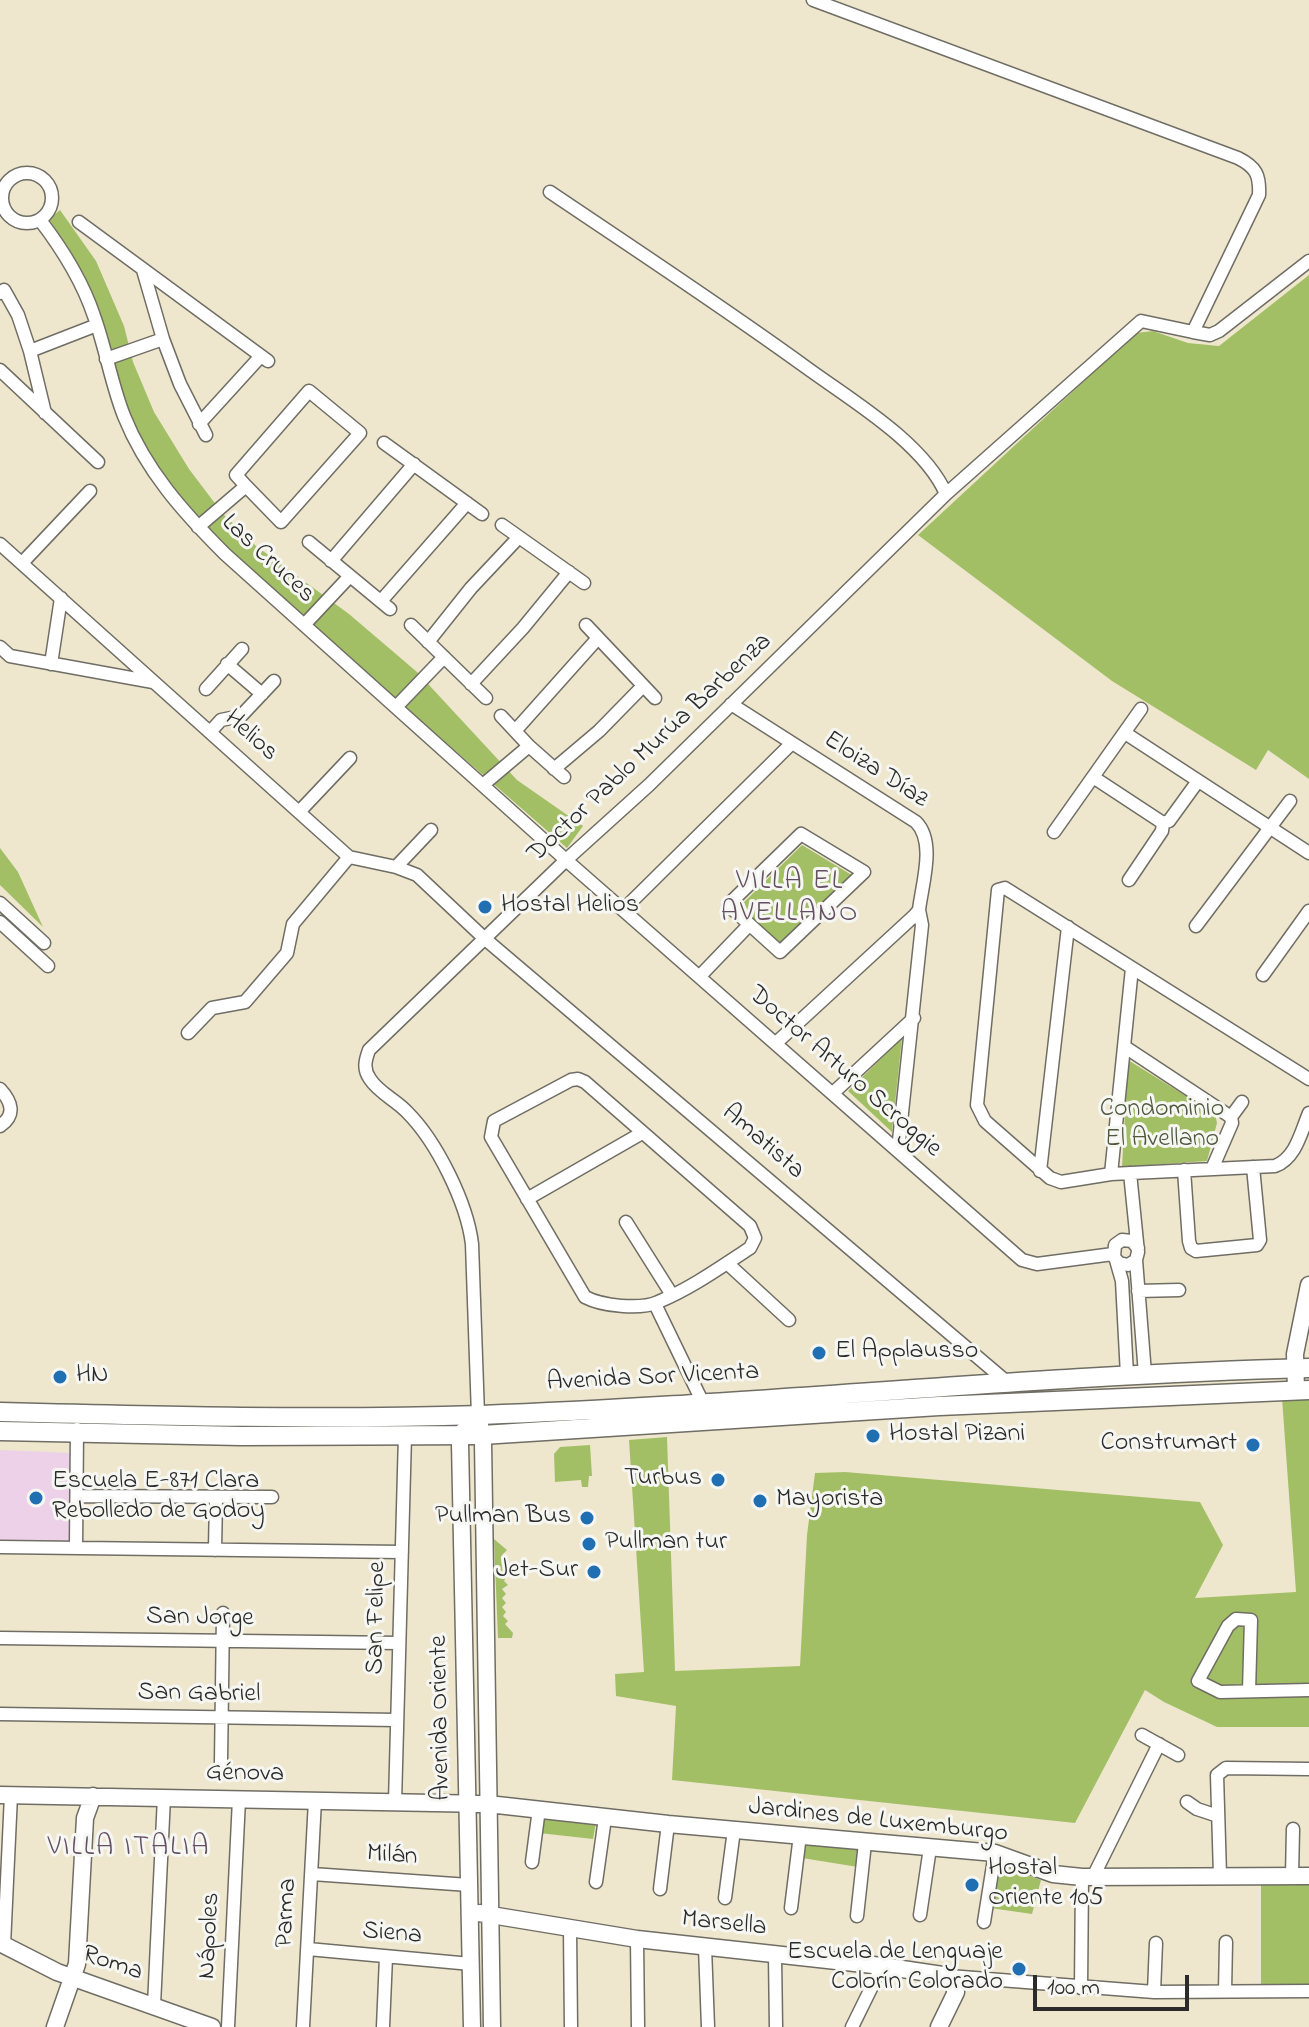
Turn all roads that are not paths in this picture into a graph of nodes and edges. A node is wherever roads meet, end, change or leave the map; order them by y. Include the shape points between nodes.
1 (813, 0) edge
2 (3, 181) edge
3 (550, 192) dead end
4 (3, 214) edge
5 (40, 220) junction
6 (79, 222) dead end
7 (1309, 261) edge
8 (143, 270) junction
9 (0, 293) edge
10 (97, 325) junction
11 (1193, 332) junction
12 (163, 339) junction
13 (30, 351) junction
14 (106, 359) junction
15 (0, 370) edge
16 (45, 413) junction
17 (384, 443) dead end
18 (98, 462) dead end
19 (414, 464) junction
20 (246, 486) junction
21 (90, 491) dead end
22 (946, 494) junction
23 (467, 503) junction
24 (482, 514) dead end
25 (502, 525) dead end
26 (198, 527) junction
27 (519, 537) junction
28 (309, 542) dead end
29 (0, 544) edge
30 (331, 561) junction
31 (22, 563) junction
32 (569, 572) junction
33 (350, 576) junction
34 (584, 583) dead end
35 (61, 598) junction
36 (304, 625) junction
37 (411, 625) dead end
38 (586, 625) dead end
39 (598, 638) junction
40 (428, 642) junction
41 (0, 647) edge
42 (242, 649) dead end
43 (444, 657) junction
44 (51, 664) junction
45 (227, 664) junction
46 (274, 681) dead end
47 (156, 683) junction
48 (471, 684) junction
49 (643, 686) junction
50 (206, 689) dead end
51 (262, 694) junction
52 (486, 698) dead end
53 (655, 698) dead end
54 (731, 704) junction
55 (396, 707) junction
56 (1141, 709) dead end
57 (501, 716) dead end
58 (211, 731) junction
59 (515, 731) junction
60 (1125, 733) junction
61 (791, 744) junction
62 (529, 746) junction
63 (350, 758) dead end
64 (1093, 777) junction
65 (1198, 781) junction
66 (484, 784) junction
67 (1290, 801) dead end
68 (299, 812) junction
69 (1163, 823) junction
70 (1270, 827) junction
71 (431, 830) dead end
72 (1054, 832) dead end
73 (1309, 853) edge
74 (349, 857) junction
75 (566, 860) junction
76 (396, 867) junction
77 (1129, 880) dead end
78 (0, 903) edge
79 (624, 909) junction
80 (919, 910) junction
81 (1309, 911) edge
82 (0, 922) edge
83 (749, 925) junction
84 (1196, 926) dead end
85 (1068, 927) junction
86 (484, 938) junction
87 (44, 943) dead end
88 (48, 966) dead end
89 (1132, 968) junction
90 (1263, 975) dead end
91 (700, 976) junction
92 (914, 1018) junction
93 (188, 1033) dead end
94 (776, 1043) junction
95 (1125, 1047) junction
96 (367, 1074) joint
97 (1309, 1079) edge
98 (0, 1089) edge
99 (833, 1093) junction
100 (1242, 1102) dead end
101 (1309, 1113) edge
102 (1231, 1117) junction
103 (0, 1126) edge
104 (642, 1133) junction
105 (898, 1150) junction
106 (1253, 1167) junction
107 (1212, 1169) junction
108 (1184, 1170) junction
109 (1040, 1171) junction
110 (1130, 1173) junction
111 (1111, 1174) junction
112 (527, 1199) junction
113 (1136, 1218) junction
114 (626, 1222) dead end
115 (1122, 1240) junction
116 (1137, 1254) junction
117 (1114, 1257) junction
118 (727, 1263) junction
119 (1309, 1285) edge
120 (1179, 1290) dead end
121 (1138, 1291) junction
122 (672, 1295) junction
123 (655, 1304) junction
124 (789, 1320) dead end
125 (1303, 1341) edge
126 (1302, 1368) edge
127 (1136, 1374) junction
128 (1008, 1383) junction
129 (965, 1386) junction
130 (1303, 1391) edge
131 (1120, 1397) junction
132 (694, 1404) junction
133 (939, 1406) junction
134 (0, 1412) edge
135 (76, 1414) junction
136 (478, 1415) junction
137 (671, 1423) junction
138 (0, 1431) edge
139 (77, 1433) junction
140 (405, 1435) junction
141 (460, 1435) junction
142 (482, 1435) junction
143 (77, 1496) junction
144 (216, 1497) junction
145 (272, 1497) dead end
146 (484, 1519) junction
147 (462, 1522) junction
148 (0, 1547) edge
149 (76, 1548) junction
150 (215, 1550) junction
151 (402, 1552) junction
152 (223, 1613) dead end
153 (0, 1638) edge
154 (221, 1641) junction
155 (399, 1643) junction
156 (464, 1643) junction
157 (486, 1652) junction
158 (1309, 1690) edge
159 (1249, 1691) junction
160 (0, 1714) edge
161 (222, 1717) junction
162 (397, 1720) junction
163 (1142, 1735) dead end
164 (1159, 1744) junction
165 (1178, 1755) dead end
166 (221, 1762) dead end
167 (1309, 1769) edge
168 (5, 1795) edge
169 (93, 1796) junction
170 (164, 1797) junction
171 (239, 1799) junction
172 (315, 1800) junction
173 (395, 1802) junction
174 (1187, 1802) dead end
175 (468, 1803) junction
176 (488, 1804) junction
177 (539, 1809) junction
178 (1218, 1816) junction
179 (605, 1818) junction
180 (668, 1824) junction
181 (1293, 1829) dead end
182 (734, 1830) junction
183 (800, 1835) junction
184 (865, 1843) junction
185 (930, 1848) junction
186 (995, 1853) junction
187 (532, 1862) dead end
188 (312, 1874) junction
189 (1220, 1875) junction
190 (1301, 1876) edge
191 (1087, 1877) junction
192 (596, 1882) dead end
193 (469, 1885) junction
194 (660, 1889) dead end
195 (725, 1898) dead end
196 (791, 1908) dead end
197 (470, 1912) junction
198 (490, 1914) junction
199 (920, 1915) dead end
200 (857, 1916) dead end
201 (984, 1922) dead end
202 (570, 1930) junction
203 (637, 1939) junction
204 (1226, 1942) dead end
205 (1156, 1943) dead end
206 (2, 1944) edge
207 (705, 1947) junction
208 (308, 1949) junction
209 (775, 1955) junction
210 (386, 1957) junction
211 (471, 1964) junction
212 (882, 1966) junction
213 (949, 1976) junction
214 (73, 1977) junction
215 (1081, 1988) junction
216 (1225, 1991) junction
217 (1309, 1991) edge
218 (1154, 1992) junction
219 (154, 2005) junction
220 (55, 2027) edge
221 (212, 2027) edge
222 (228, 2027) edge
223 (303, 2027) edge
224 (383, 2027) edge
225 (472, 2027) edge
226 (492, 2027) edge
227 (571, 2027) edge
228 (638, 2027) edge
229 (708, 2027) edge
230 (776, 2027) edge
231 (852, 2027) edge
232 (939, 2027) edge

1 - 11 street via 1252,165 1260,177 1259,195
2 - 4 street
2 - 5 street via 25,173 45,181 52,202
3 - 22 street via 855,402 938,476
4 - 5 street via 25,223
5 - 10 street, Las Cruces via 70,262
6 - 8 street
7 - 11 street via 1219,331
8 - 12 street
8 - 12 street via 264,359 202,429
9 - 13 street via 4,290 18,315
10 - 13 street
10 - 14 street, Las Cruces
11 - 22 street, Doctor Pablo Murúa Barbenza via 1141,321
12 - 14 street
13 - 16 street
14 - 26 street, Las Cruces via 144,458
15 - 16 street
16 - 18 street
17 - 19 street
19 - 23 street
19 - 30 street
20 - 20 street via 281,522 360,433 309,391 236,475
20 - 26 street
21 - 31 street
22 - 54 street, Doctor Pablo Murúa Barbenza
23 - 24 street
23 - 33 street via 385,605
25 - 27 street
26 - 36 street, Las Cruces
27 - 32 street
27 - 40 street
28 - 30 street
29 - 31 street, Helios
30 - 33 street
31 - 35 street, Helios
32 - 34 street
32 - 48 street
33 - 36 street
35 - 44 street
35 - 47 street, Helios
36 - 55 street, Las Cruces
37 - 40 street
38 - 39 street
39 - 49 street
39 - 59 street
40 - 43 street
41 - 44 street via 10,656
42 - 45 street
43 - 48 street
43 - 55 street
44 - 47 street
45 - 50 street
45 - 51 street
46 - 51 street
47 - 58 street, Helios
48 - 52 street
49 - 53 street
49 - 62 street via 559,773
51 - 58 street via 241,716 221,720
54 - 61 street, Eloiza Díaz
54 - 75 street, Doctor Pablo Murúa Barbenza
55 - 66 street, Las Cruces
56 - 60 street
57 - 59 street
58 - 68 street, Helios
59 - 62 street
60 - 64 street
60 - 65 street
61 - 79 street
61 - 80 street, Eloiza Díaz via 923,829 927,846
62 - 66 street
63 - 68 street
64 - 69 street
64 - 72 street
65 - 69 street
65 - 70 street
66 - 75 street, Las Cruces
67 - 70 street
68 - 74 street, Helios
69 - 77 street
70 - 73 street
70 - 84 street
71 - 76 street
74 - 76 street, Helios
74 - 93 street via 293,924 287,953 245,1002 212,1008
75 - 79 street, Doctor Arturo Scroggie
75 - 86 street, Doctor Pablo Murúa Barbenza
76 - 86 street, Helios via 417,875
78 - 87 street
79 - 91 street, Doctor Arturo Scroggie
80 - 92 street
80 - 94 street
81 - 90 street
82 - 88 street
83 - 83 street via 780,952 864,872 801,834 728,905
83 - 91 street
85 - 89 street
85 - 109 street
85 - 109 street via 1005,888 998,890 977,1105 985,1121
86 - 96 street, Doctor Pablo Murúa Barbenza via 369,1050
86 - 128 street, Amatista
89 - 95 street
89 - 97 street
91 - 94 street, Doctor Arturo Scroggie
92 - 99 street
92 - 105 street
94 - 99 street, Doctor Arturo Scroggie
95 - 102 street
95 - 111 street
96 - 136 street, Avenida Oriente via 417,1122 463,1205 472,1244
98 - 103 street via 11,1109
99 - 105 street, Doctor Arturo Scroggie
100 - 102 street
101 - 106 street via 1285,1162
102 - 107 street
104 - 112 street
104 - 112 street via 578,1079 494,1121 491,1137
104 - 118 street via 753,1228 753,1245
105 - 117 street, Doctor Arturo Scroggie via 1025,1262
106 - 107 street
106 - 108 street via 1257,1245 1196,1251 1189,1241
107 - 108 street
108 - 110 street
109 - 111 street via 1061,1182
110 - 111 street
110 - 113 street
112 - 123 street via 585,1297 614,1306
113 - 115 street
113 - 116 street
114 - 122 street
115 - 116 street via 1132,1241
115 - 117 street via 1115,1245
116 - 117 street, Doctor Arturo Scroggie via 1124,1265
116 - 121 street
117 - 127 street
118 - 122 street
118 - 124 street
119 - 125 street
120 - 121 street
121 - 127 street
122 - 123 street
123 - 132 street
125 - 126 street
126 - 127 main road, Avenida Sor Vicenta
126 - 130 street
127 - 128 main road, Avenida Sor Vicenta
127 - 131 main road via 1138,1385
128 - 129 main road, Avenida Sor Vicenta
129 - 132 main road, Avenida Sor Vicenta
129 - 133 main road
130 - 131 main road, Avenida Sor Vicenta
131 - 133 main road, Avenida Sor Vicenta
132 - 136 main road, Avenida Sor Vicenta
132 - 137 main road via 676,1413
133 - 137 main road, Avenida Sor Vicenta
134 - 135 main road, Avenida Sor Vicenta
135 - 136 main road, Avenida Sor Vicenta
135 - 139 street
136 - 141 street
136 - 142 street, Avenida Oriente
137 - 142 main road, Avenida Sor Vicenta
138 - 139 main road, Avenida Sor Vicenta
139 - 140 main road, Avenida Sor Vicenta
139 - 143 street
140 - 141 main road, Avenida Sor Vicenta
140 - 151 street, San Felipe
141 - 142 main road, Avenida Sor Vicenta
141 - 147 street, Avenida Oriente
142 - 146 street, Avenida Oriente
143 - 144 street
143 - 149 street
144 - 145 street
144 - 150 street
146 - 147 street
146 - 157 street, Avenida Oriente
147 - 156 street, Avenida Oriente
148 - 149 street
149 - 150 street
150 - 151 street
151 - 155 street, San Felipe
152 - 154 street
153 - 154 street, San Jorge
154 - 155 street, San Jorge
154 - 161 street
155 - 162 street, San Felipe
156 - 157 street via 469,1651
156 - 175 street, Avenida Oriente
157 - 176 street, Avenida Oriente
158 - 159 street
159 - 159 street via 1251,1620 1236,1619 1198,1681 1220,1692
160 - 161 street, San Gabriel
161 - 162 street, San Gabriel
161 - 166 street
162 - 173 street, San Felipe
163 - 164 street
164 - 165 street
164 - 191 street
167 - 178 street via 1226,1768 1217,1775
168 - 169 street, Génova
168 - 206 street
169 - 170 street, Génova
169 - 214 street via 85,1818
170 - 171 street, Génova
170 - 219 street
171 - 172 street, Génova
171 - 222 street, Nápoles
172 - 173 street, Génova
172 - 188 street, Parma
173 - 175 street, Génova
174 - 178 street
175 - 176 street, Génova
175 - 193 street, Avenida Oriente
176 - 177 street, Jardines de Luxemburgo
176 - 198 street, Avenida Oriente
177 - 179 street, Jardines de Luxemburgo
177 - 187 street
178 - 189 street
179 - 180 street, Jardines de Luxemburgo
179 - 192 street
180 - 182 street, Jardines de Luxemburgo
180 - 194 street
181 - 190 street
182 - 183 street, Jardines de Luxemburgo
182 - 195 street
183 - 184 street, Jardines de Luxemburgo
183 - 196 street
184 - 185 street, Jardines de Luxemburgo
184 - 200 street
185 - 186 street, Jardines de Luxemburgo
185 - 199 street
186 - 191 street, Jardines de Luxemburgo via 1053,1874
186 - 201 street
188 - 193 street, Milán
188 - 208 street, Parma
189 - 190 street, Jardines de Luxemburgo
189 - 191 street, Jardines de Luxemburgo
191 - 215 street
193 - 197 street, Avenida Oriente
197 - 198 street, Marsella
197 - 211 street, Avenida Oriente
198 - 202 street, Marsella
198 - 226 street, Avenida Oriente
202 - 203 street, Marsella
202 - 227 street
203 - 207 street, Marsella
203 - 228 street
204 - 216 street
205 - 218 street
206 - 214 street, Roma
207 - 209 street, Marsella
207 - 229 street
208 - 210 street, Siena
208 - 223 street, Parma
209 - 212 street, Marsella
209 - 230 street
210 - 211 street, Siena
210 - 224 street
211 - 225 street, Avenida Oriente
212 - 213 street, Marsella
212 - 231 street
213 - 215 street, Marsella
213 - 232 street via 956,1992
214 - 219 street, Roma
214 - 220 street
215 - 218 street, Marsella
216 - 217 street, Marsella
216 - 218 street, Marsella
219 - 221 street, Roma

